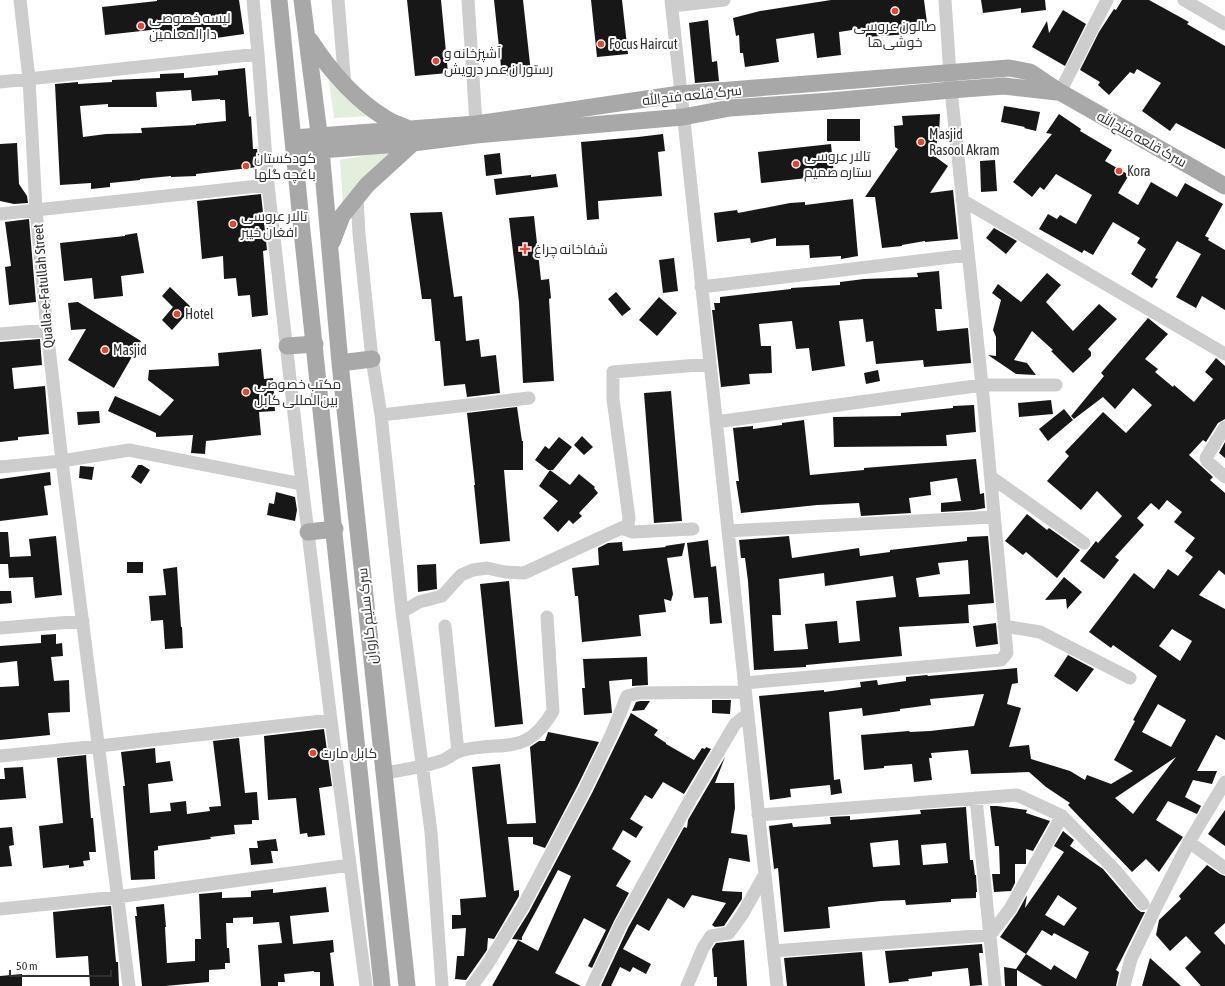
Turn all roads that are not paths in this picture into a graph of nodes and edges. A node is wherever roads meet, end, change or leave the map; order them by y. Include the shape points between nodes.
1 (20, 0) edge
2 (253, 0) edge
3 (279, 0) edge
4 (302, 0) edge
5 (338, 0) edge
6 (468, 0) edge
7 (724, 0) edge
8 (945, 0) edge
9 (1107, 0) edge
10 (1184, 0) edge
11 (671, 3) edge
12 (1225, 24) edge
13 (307, 36) junction
14 (258, 54) junction
15 (29, 79) junction
16 (0, 82) edge
17 (950, 82) junction
18 (345, 86) junction
19 (1060, 92) junction
20 (680, 94) junction
21 (683, 117) junction
22 (476, 124) junction
23 (411, 136) junction
24 (320, 142) junction
25 (293, 145) junction
26 (268, 185) junction
27 (1225, 186) edge
28 (357, 198) junction
29 (962, 200) junction
30 (36, 210) junction
31 (0, 214) edge
32 (330, 246) junction
33 (968, 255) junction
34 (701, 287) junction
35 (47, 330) junction
36 (0, 334) edge
37 (314, 344) junction
38 (286, 346) junction
39 (1225, 354) edge
40 (372, 359) junction
41 (340, 363) junction
42 (710, 364) junction
43 (982, 385) junction
44 (1056, 385) dead end
45 (529, 398) dead end
46 (381, 415) junction
47 (716, 422) junction
48 (1225, 427) edge
49 (62, 461) junction
50 (0, 467) edge
51 (991, 477) junction
52 (1225, 477) edge
53 (302, 484) junction
54 (993, 517) junction
55 (621, 528) junction
56 (335, 529) junction
57 (693, 529) dead end
58 (728, 531) junction
59 (308, 532) junction
60 (1084, 543) dead end
61 (402, 612) junction
62 (547, 617) dead end
63 (83, 621) junction
64 (445, 626) dead end
65 (1004, 626) junction
66 (0, 628) edge
67 (1130, 678) dead end
68 (745, 687) junction
69 (748, 714) junction
70 (331, 720) junction
71 (99, 746) junction
72 (458, 752) junction
73 (0, 756) edge
74 (422, 767) junction
75 (384, 773) junction
76 (1225, 782) edge
77 (976, 798) junction
78 (758, 815) junction
79 (1062, 816) junction
80 (1190, 842) junction
81 (350, 865) junction
82 (1225, 868) edge
83 (765, 874) junction
84 (117, 897) junction
85 (1143, 904) dead end
86 (0, 909) edge
87 (990, 935) junction
88 (773, 951) junction
89 (129, 986) edge
90 (366, 986) edge
91 (382, 986) edge
92 (407, 986) edge
93 (442, 986) edge
94 (472, 986) edge
95 (592, 986) edge
96 (687, 986) edge
97 (777, 986) edge
98 (995, 986) edge
99 (1124, 986) edge

1 - 15 street
2 - 14 street
3 - 25 main road
4 - 13 main road, سرک سلیم کاروان
5 - 18 street
6 - 22 street
7 - 11 street
8 - 17 street
9 - 19 street
10 - 12 street
11 - 20 street
13 - 18 main road via 323,61
13 - 24 main road, سرک سلیم کاروان
14 - 15 street
14 - 26 street
15 - 16 street
15 - 30 street
17 - 19 main road, سرک قلعه فتح‌الله via 1009,68 1030,72
17 - 20 main road, سرک قلعه فتح‌الله
17 - 21 main road, سرک قلعه فتح‌الله via 830,102 730,108
17 - 29 street
18 - 23 main road
19 - 27 main road, سرک قلعه فتح‌الله
20 - 21 street
20 - 22 main road, سرک قلعه فتح‌الله
21 - 23 main road, سرک قلعه فتح‌الله via 476,135
21 - 34 street
22 - 23 main road, سرک قلعه فتح‌الله
23 - 24 main road, سرک قلعه فتح‌الله
23 - 28 main road
24 - 25 main road, سرک قلعه فتح‌الله
24 - 32 main road, سرک سلیم کاروان
25 - 37 main road
26 - 30 street, Qualla-e-Fatullah Street
26 - 38 street
28 - 32 main road via 342,216
28 - 40 street
29 - 33 street
29 - 39 street
30 - 31 street
30 - 35 street, Qualla-e-Fatullah Street
32 - 41 main road, سرک سلیم کاروان
33 - 34 street
33 - 43 street
34 - 42 street
35 - 36 street
35 - 49 street, Qualla-e-Fatullah Street
37 - 38 main road
37 - 56 main road
38 - 53 street
40 - 41 main road
40 - 46 street
41 - 75 main road, سرک سلیم کاروان
42 - 47 street
42 - 55 street via 613,372 613,399 630,518 628,525
43 - 44 street
43 - 47 street
43 - 51 street
45 - 46 street
46 - 61 street
47 - 58 street
48 - 52 street via 1206,458
49 - 50 street
49 - 53 street via 130,450
49 - 63 street, Qualla-e-Fatullah Street
51 - 54 street
51 - 60 street
53 - 59 street
54 - 58 street
54 - 65 street
55 - 57 street via 633,532
55 - 61 street via 524,573 487,568 473,570 461,575 442,596 419,602
56 - 59 main road
56 - 91 main road
58 - 68 street
59 - 70 street
61 - 74 street
62 - 72 street via 553,711 536,733 521,743
63 - 66 street
63 - 71 street, Qualla-e-Fatullah Street
64 - 72 street
65 - 67 street via 1040,632
65 - 68 street via 1007,653 1001,660
68 - 69 street
68 - 94 street via 640,693 627,696 585,789 522,908
69 - 78 street
69 - 95 street via 734,724 690,800 622,924
70 - 71 street
70 - 81 street
71 - 73 street
71 - 84 street, Qualla-e-Fatullah Street
72 - 74 street via 446,760
74 - 75 street
74 - 93 street via 431,832
75 - 92 main road, سرک سلیم کاروان
76 - 80 street
77 - 78 street
77 - 79 street via 1017,796
77 - 87 street
78 - 83 street
79 - 85 street via 1115,870
79 - 87 street via 1010,909
80 - 82 street
80 - 99 street via 1131,959
81 - 84 street
81 - 90 street
83 - 88 street
83 - 96 street via 742,915 728,933 711,936 703,948
84 - 86 street
84 - 89 street, Qualla-e-Fatullah Street
87 - 88 street
87 - 98 street
88 - 97 street

